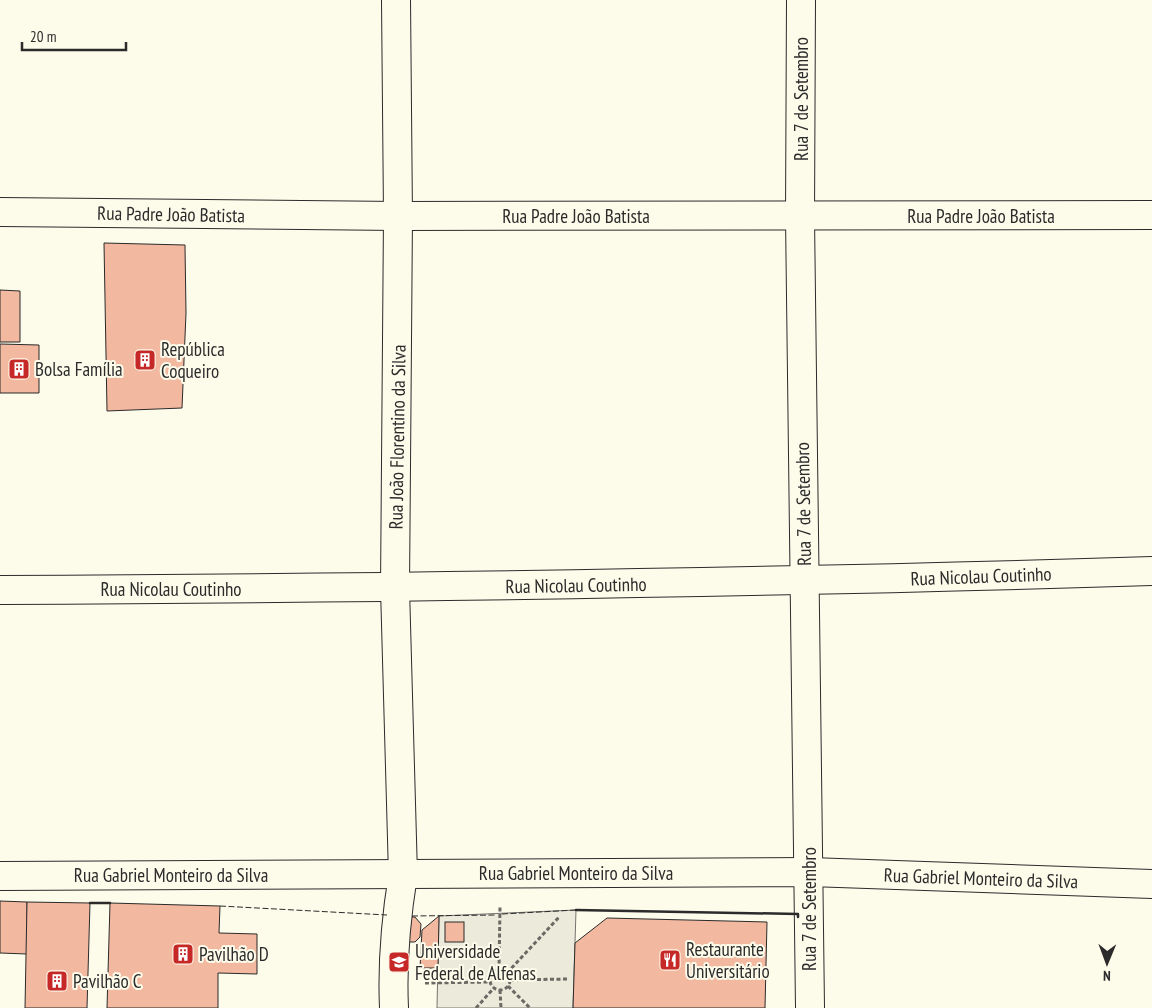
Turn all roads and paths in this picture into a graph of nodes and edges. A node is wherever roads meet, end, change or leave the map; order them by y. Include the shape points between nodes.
1 (396, 0) edge
2 (801, 0) edge
3 (0, 212) edge
4 (1152, 215) edge
5 (398, 216) junction
6 (800, 217) junction
7 (1152, 571) edge
8 (804, 582) junction
9 (395, 588) junction
10 (0, 590) edge
11 (810, 872) junction
12 (403, 874) junction
13 (499, 874) junction
14 (0, 876) edge
15 (1152, 884) edge
16 (560, 916) dead end
17 (499, 970) junction
18 (507, 973) junction
19 (512, 980) junction
20 (568, 980) dead end
21 (490, 982) junction
22 (508, 986) junction
23 (494, 988) junction
24 (500, 990) junction
25 (393, 996) edge
26 (476, 1008) edge
27 (501, 1008) edge
28 (530, 1008) edge
29 (810, 1008) edge

1 - 5 street, Rua João Florentino da Silva
2 - 6 street, Rua 7 de Setembro
3 - 5 street, Rua Padre João Batista
4 - 6 street, Rua Padre João Batista
5 - 6 street, Rua Padre João Batista
5 - 9 street, Rua João Florentino da Silva
6 - 8 street, Rua 7 de Setembro
7 - 8 street, Rua Nicolau Coutinho
8 - 9 street, Rua Nicolau Coutinho
8 - 11 street, Rua 7 de Setembro
9 - 10 street, Rua Nicolau Coutinho
9 - 12 street, Rua João Florentino da Silva
11 - 13 street, Rua Gabriel Monteiro da Silva
11 - 15 street, Rua Gabriel Monteiro da Silva
11 - 29 street, Rua 7 de Setembro
12 - 13 street, Rua Gabriel Monteiro da Silva
12 - 14 street, Rua Gabriel Monteiro da Silva
12 - 25 street, Rua João Florentino da Silva via 397,916
13 - 17 path
16 - 18 path
17 - 18 path
17 - 21 path via 492,975
18 - 19 path
19 - 20 path
19 - 22 path
21 - 23 path
21 - 25 path
22 - 24 path
22 - 28 path
23 - 24 path
23 - 26 path
24 - 27 path

